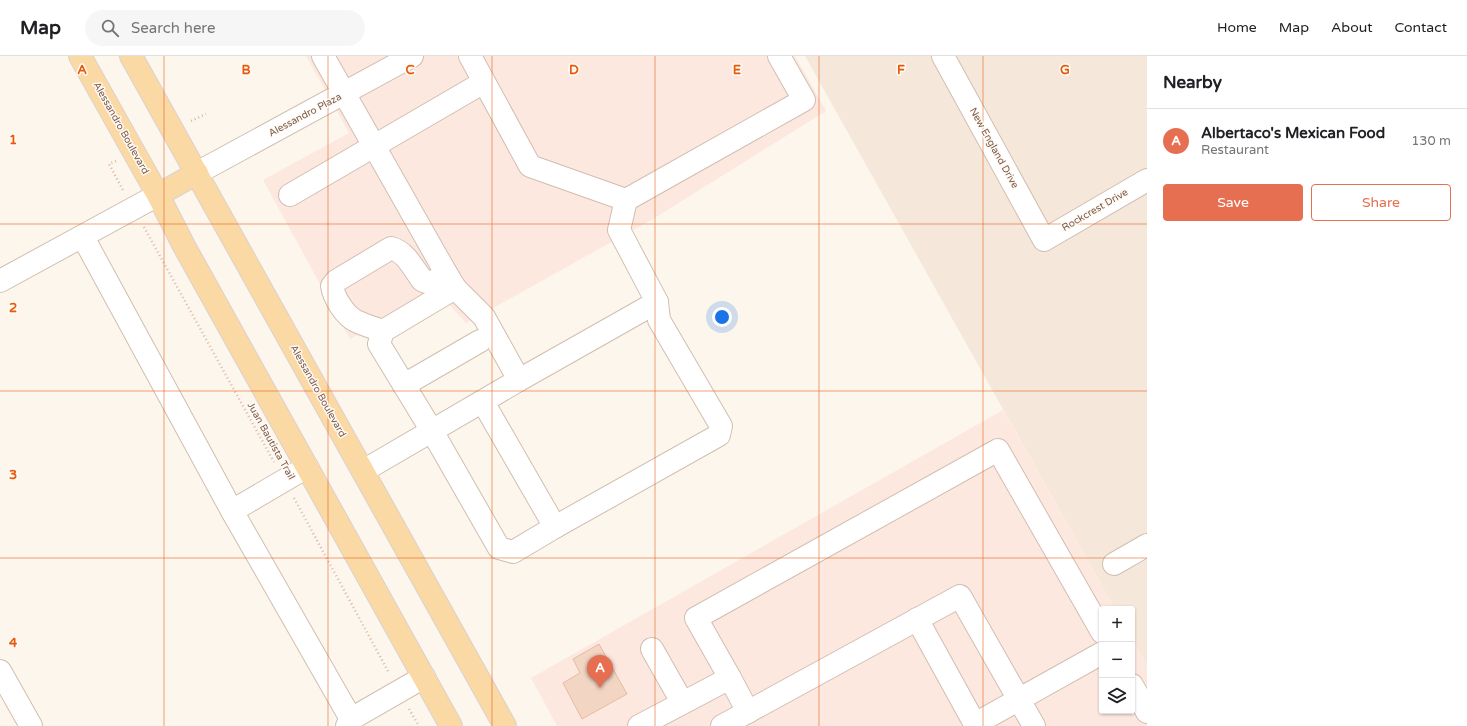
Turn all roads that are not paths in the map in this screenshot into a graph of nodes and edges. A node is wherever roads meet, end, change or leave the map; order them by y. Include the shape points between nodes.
1 (80, 56) edge
2 (132, 56) edge
3 (323, 56) edge
4 (412, 56) edge
5 (470, 56) edge
6 (779, 56) edge
7 (943, 56) edge
8 (484, 82) junction
9 (344, 94) junction
10 (374, 145) junction
11 (197, 173) junction
12 (1147, 180) edge
13 (158, 195) junction
14 (290, 195) dead end
15 (626, 200) junction
16 (83, 237) junction
17 (1044, 240) joint
18 (0, 281) edge
19 (450, 281) junction
20 (657, 302) junction
21 (383, 331) junction
22 (480, 341) dead end
23 (519, 380) junction
24 (404, 385) junction
25 (483, 402) junction
26 (432, 432) junction
27 (307, 467) junction
28 (363, 471) junction
29 (232, 511) junction
30 (555, 527) junction
31 (1147, 545) edge
32 (1114, 564) dead end
33 (917, 619) junction
34 (1099, 627) edge
35 (652, 649) dead end
36 (1099, 655) edge
37 (0, 671) edge
38 (424, 677) junction
39 (730, 678) junction
40 (1135, 690) edge
41 (1018, 699) junction
42 (682, 702) junction
43 (748, 712) junction
44 (1147, 712) edge
45 (349, 722) edge
46 (976, 725) edge
47 (32, 726) edge
48 (451, 726) edge
49 (505, 726) edge
50 (639, 726) edge
51 (724, 726) edge
52 (1034, 726) edge

1 - 13 main road, Alessandro Boulevard
2 - 11 main road, Alessandro Boulevard
3 - 9 street
4 - 9 street, Alessandro Plaza
5 - 8 street
6 - 15 street via 804,100
7 - 17 street, New England Drive
8 - 10 street
8 - 15 street via 530,166
9 - 10 street
9 - 11 street, Alessandro Plaza
10 - 14 street
10 - 19 street
11 - 13 main road
11 - 28 main road, Alessandro Boulevard
12 - 17 street, Rockcrest Drive
13 - 16 street
13 - 27 main road, Alessandro Boulevard
15 - 20 street via 618,230
16 - 18 street
16 - 29 street
19 - 21 street
19 - 21 street via 426,283 404,255 391,248 336,281 332,286 333,291 344,311 354,321
19 - 23 street via 484,317
20 - 23 street
20 - 30 street via 659,320 721,426 719,435
21 - 24 street via 379,344
22 - 24 street
23 - 25 street
24 - 26 street
25 - 26 street
25 - 30 street
26 - 28 street
26 - 30 street via 499,548 512,552
27 - 29 street
27 - 38 main road, Alessandro Boulevard
28 - 49 main road, Alessandro Boulevard
29 - 45 street
31 - 32 street
33 - 41 street via 960,596
33 - 43 street
33 - 46 street
34 - 39 street via 998,450 696,618
35 - 42 street
36 - 41 street
37 - 47 street
38 - 45 street
38 - 48 main road, Alessandro Boulevard
39 - 42 street
39 - 43 street
40 - 44 street
41 - 46 street
41 - 52 street
42 - 50 street
43 - 51 street

